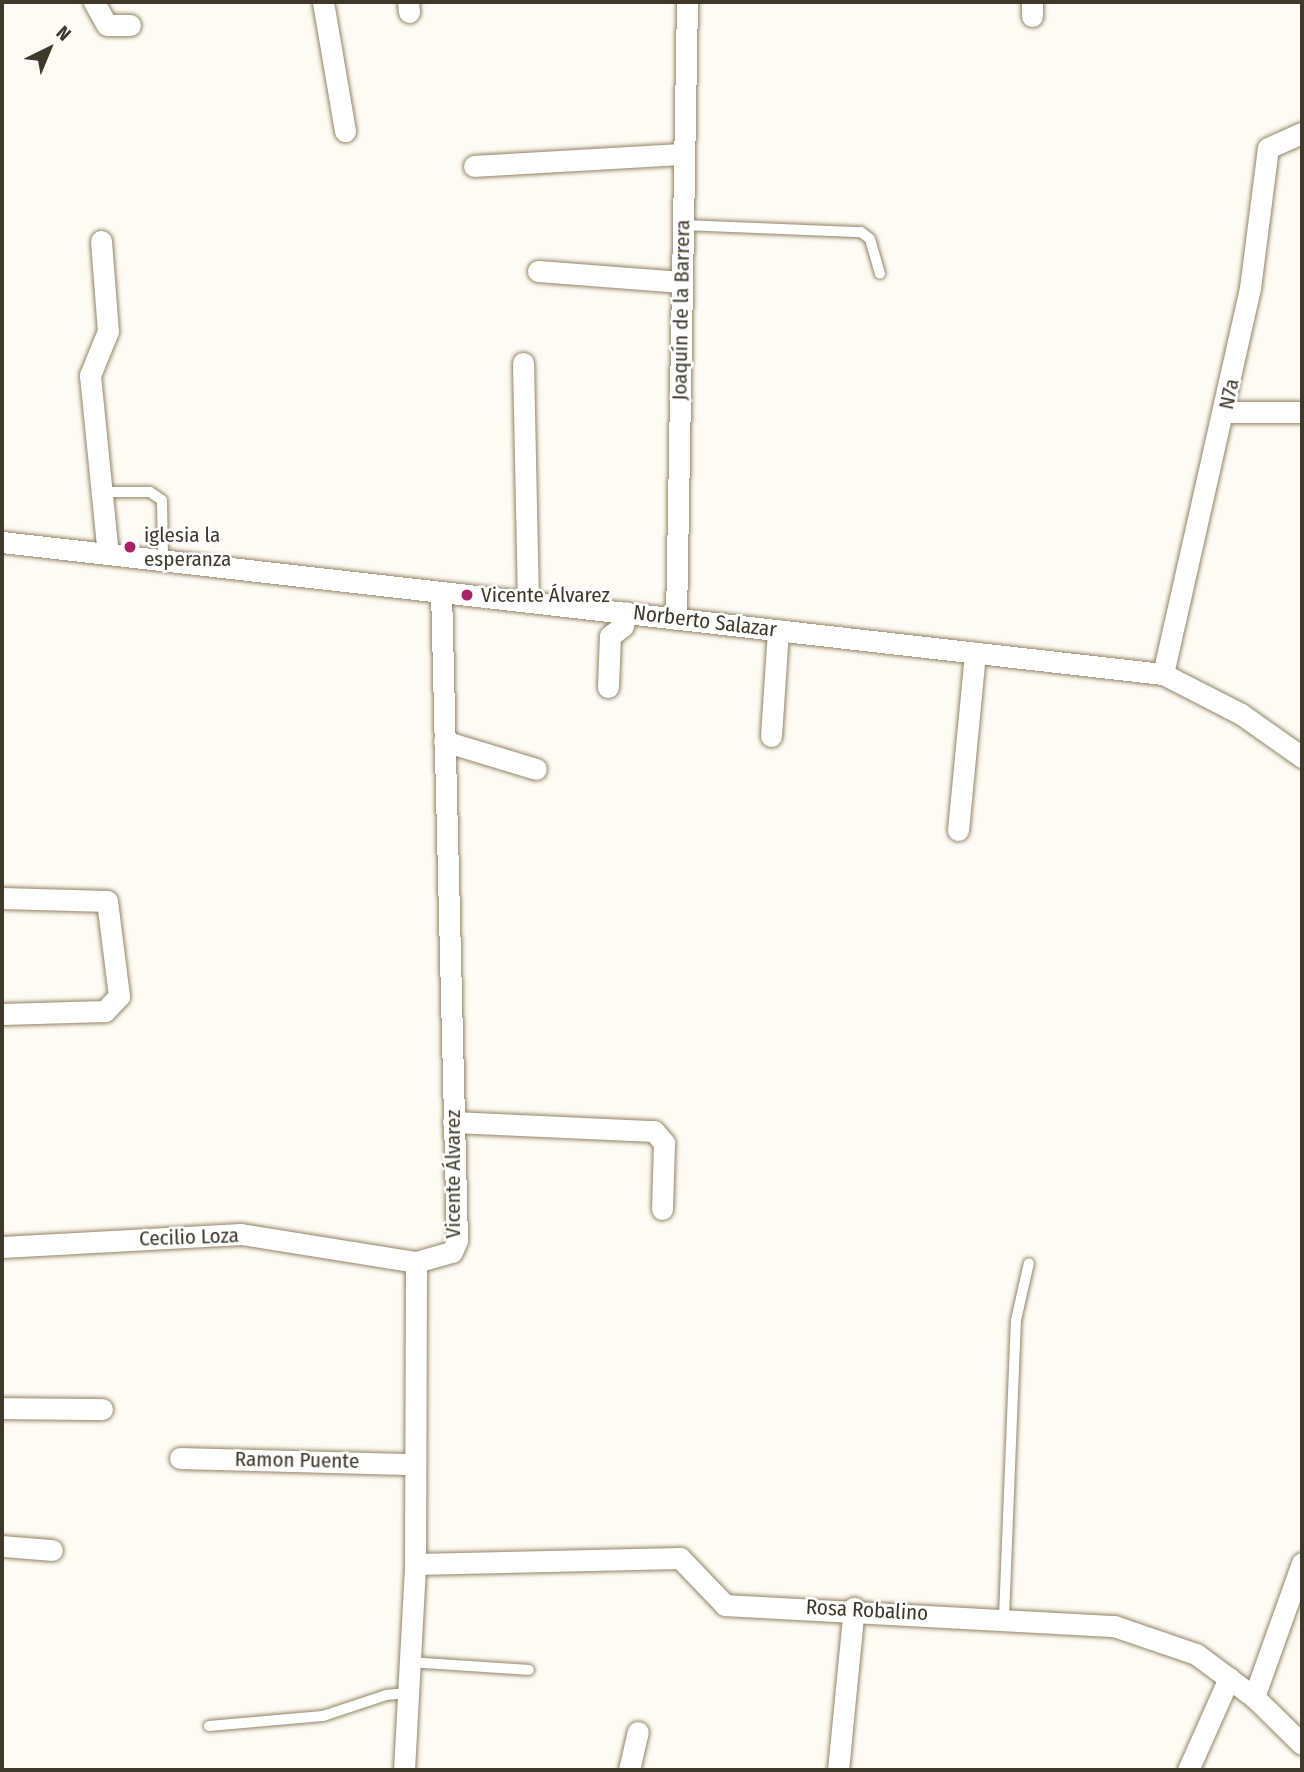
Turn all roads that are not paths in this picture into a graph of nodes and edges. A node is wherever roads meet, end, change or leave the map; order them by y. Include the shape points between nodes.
1 (94, 2) edge
2 (323, 2) edge
3 (687, 2) edge
4 (130, 25) dead end
5 (345, 131) dead end
6 (1302, 133) edge
7 (684, 154) junction
8 (474, 166) dead end
9 (683, 225) junction
10 (101, 240) dead end
11 (538, 271) dead end
12 (880, 274) dead end
13 (682, 282) junction
14 (523, 363) dead end
15 (1225, 412) junction
16 (1302, 412) edge
17 (104, 492) junction
18 (2, 542) edge
19 (108, 554) junction
20 (163, 560) junction
21 (441, 592) junction
22 (528, 601) junction
23 (626, 612) junction
24 (676, 618) junction
25 (778, 630) junction
26 (975, 653) junction
27 (1163, 674) junction
28 (608, 687) dead end
29 (771, 736) dead end
30 (444, 741) junction
31 (1302, 757) edge
32 (536, 769) dead end
33 (958, 830) dead end
34 (2, 898) edge
35 (2, 1014) edge
36 (453, 1122) junction
37 (662, 1209) dead end
38 (2, 1247) edge
39 (416, 1262) junction
40 (1029, 1263) dead end
41 (2, 1408) edge
42 (102, 1409) dead end
43 (180, 1458) dead end
44 (414, 1464) junction
45 (2, 1546) edge
46 (52, 1550) dead end
47 (1302, 1563) edge
48 (415, 1564) junction
49 (854, 1608) junction
50 (1004, 1617) junction
51 (410, 1662) junction
52 (529, 1670) dead end
53 (1229, 1678) junction
54 (408, 1693) junction
55 (1254, 1697) junction
56 (209, 1726) dead end
57 (638, 1732) dead end
58 (1302, 1744) edge
59 (404, 1770) edge
60 (629, 1770) edge
61 (838, 1770) edge
62 (1188, 1770) edge

1 - 4 street via 107,25
2 - 5 street
3 - 7 street, Joaquín de la Barrera
6 - 15 street, N7a via 1268,148 1250,288
7 - 8 street
7 - 9 street, Joaquín de la Barrera
9 - 12 lane via 861,232 870,239
9 - 13 street, Joaquín de la Barrera
10 - 17 street via 108,331 90,375
11 - 13 street
13 - 24 street, Joaquín de la Barrera
14 - 22 street
15 - 16 street
15 - 27 street, N7a
17 - 19 street
17 - 20 lane via 150,492 162,500
18 - 19 street, Norberto Salazar
19 - 20 street, Norberto Salazar
20 - 21 street, Norberto Salazar
21 - 22 street, Norberto Salazar
21 - 30 street, Vicente Álvarez
22 - 23 street, Norberto Salazar
23 - 24 street, Norberto Salazar
23 - 28 street via 623,626 610,636
24 - 25 street, Norberto Salazar
25 - 26 street, Norberto Salazar
25 - 29 street
26 - 27 street, Norberto Salazar
26 - 33 street
27 - 31 street, Norberto Salazar via 1241,714
30 - 32 street
30 - 36 street, Vicente Álvarez
34 - 35 street via 95,896 107,901 119,996 105,1011
36 - 37 street via 654,1131 664,1143
36 - 39 street, Vicente Álvarez via 457,1240 444,1258
38 - 39 street, Cecilio Loza via 241,1234
39 - 44 street
40 - 50 lane via 1016,1320
41 - 42 street
43 - 44 street, Ramon Puente
44 - 48 street
45 - 46 street
47 - 55 street
48 - 49 street, Rosa Robalino via 680,1558 725,1605
48 - 51 street
49 - 50 street, Rosa Robalino
49 - 61 street
50 - 53 street, Rosa Robalino via 1114,1626 1154,1636 1196,1654
51 - 52 lane
51 - 54 street
53 - 55 street, Rosa Robalino
53 - 62 street
54 - 56 lane via 386,1695 323,1716
54 - 59 street
55 - 58 street, Rosa Robalino
57 - 60 street

